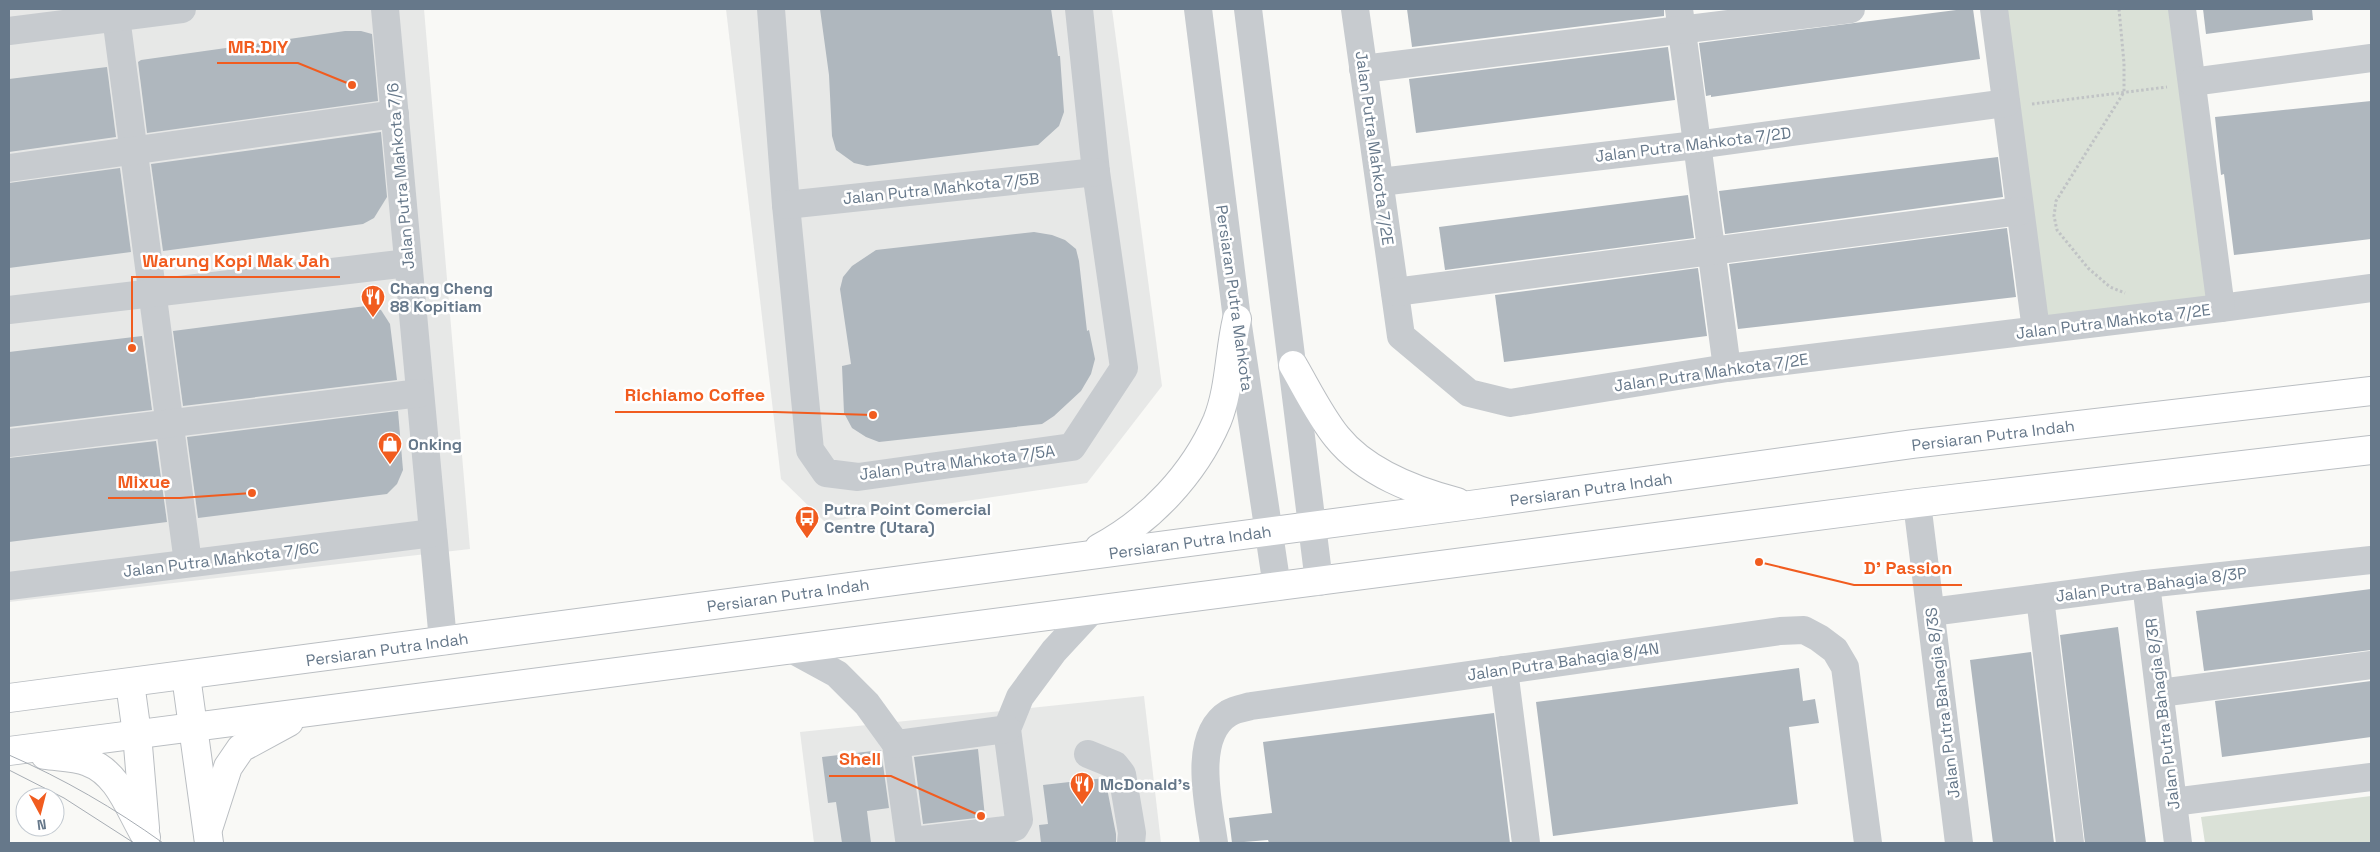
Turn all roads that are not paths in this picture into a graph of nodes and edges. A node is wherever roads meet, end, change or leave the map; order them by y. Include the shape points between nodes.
1 (182, 9) edge
2 (385, 9) edge
3 (771, 9) edge
4 (1079, 9) edge
5 (1198, 9) edge
6 (1248, 9) edge
7 (1354, 9) edge
8 (1851, 9) edge
9 (1994, 9) edge
10 (2182, 9) edge
11 (116, 17) junction
12 (1680, 19) edge
13 (9, 31) edge
14 (2371, 58) edge
15 (1364, 69) junction
16 (2184, 84) junction
17 (2014, 104) junction
18 (395, 114) junction
19 (1696, 145) junction
20 (133, 151) junction
21 (9, 168) edge
22 (1096, 172) junction
23 (1380, 182) junction
24 (786, 205) junction
25 (2020, 211) junction
26 (1711, 251) junction
27 (408, 263) junction
28 (2371, 288) edge
29 (152, 292) junction
30 (1395, 292) junction
31 (2221, 308) junction
32 (9, 310) edge
33 (1237, 319) junction
34 (2036, 330) junction
35 (1293, 365) junction
36 (1727, 368) junction
37 (2371, 391) edge
38 (420, 393) junction
39 (169, 423) junction
40 (9, 443) edge
41 (2371, 450) edge
42 (1917, 503) junction
43 (1470, 505) junction
44 (1313, 526) junction
45 (1267, 531) junction
46 (433, 533) junction
47 (1087, 555) junction
48 (2371, 560) edge
49 (188, 563) junction
50 (1319, 582) junction
51 (2146, 584) junction
52 (9, 586) edge
53 (1277, 587) junction
54 (2040, 598) junction
55 (1091, 611) junction
56 (1931, 612) junction
57 (443, 641) junction
58 (793, 650) junction
59 (2371, 665) edge
60 (1504, 670) junction
61 (186, 676) junction
62 (130, 683) junction
63 (2160, 693) junction
64 (9, 698) edge
65 (308, 712) junction
66 (192, 727) junction
67 (1007, 729) junction
68 (137, 734) junction
69 (896, 744) junction
70 (12, 750) edge
71 (1088, 754) dead end
72 (2371, 777) edge
73 (2173, 802) junction
74 (1016, 835) edge
75 (208, 837) edge
76 (146, 840) edge
77 (1131, 843) edge
78 (1214, 843) edge
79 (1526, 843) edge
80 (1868, 843) edge
81 (1959, 843) edge
82 (2070, 843) edge
83 (2178, 843) edge

1 - 11 street
2 - 18 street, Jalan Putra Mahkota 7/6
3 - 24 street, Jalan Putra Mahkota 7/5A
4 - 22 street, Jalan Putra Mahkota 7/5A
5 - 33 street, Persiaran Putra Mahkota
6 - 35 street
7 - 15 street, Jalan Putra Mahkota 7/2E
8 - 12 street
9 - 17 street
10 - 16 street
11 - 13 street
11 - 20 street
12 - 15 street
12 - 19 street
14 - 16 street
15 - 23 street, Jalan Putra Mahkota 7/2E
16 - 31 street
17 - 19 street, Jalan Putra Mahkota 7/2D
17 - 25 street
18 - 20 street
18 - 27 street, Jalan Putra Mahkota 7/6
19 - 23 street, Jalan Putra Mahkota 7/2D
19 - 26 street
20 - 21 street
20 - 29 street
22 - 24 street, Jalan Putra Mahkota 7/5B
22 - 24 street, Jalan Putra Mahkota 7/5A via 1124,368 1072,447 858,476 826,473 810,450
23 - 30 street, Jalan Putra Mahkota 7/2E
25 - 26 street
25 - 34 street
26 - 30 street
26 - 36 street
27 - 29 street
27 - 38 street, Jalan Putra Mahkota 7/6
28 - 31 street, Jalan Putra Mahkota 7/2E
29 - 32 street
29 - 39 street
30 - 36 street, Jalan Putra Mahkota 7/2E via 1401,336 1469,393 1510,403
31 - 34 street, Jalan Putra Mahkota 7/2E
33 - 45 street, Persiaran Putra Mahkota
33 - 47 main road via 1217,420 1197,458 1164,500 1126,534
34 - 36 street, Jalan Putra Mahkota 7/2E
35 - 43 main road via 1338,438 1359,457 1382,473 1425,494
35 - 44 street
37 - 43 main road, Persiaran Putra Indah via 1913,444
38 - 39 street
38 - 46 street, Jalan Putra Mahkota 7/6
39 - 40 street
39 - 49 street
41 - 42 main road
42 - 50 main road
42 - 56 street, Jalan Putra Bahagia 8/3S
43 - 44 main road, Persiaran Putra Indah
44 - 45 main road, Persiaran Putra Indah
44 - 50 street
45 - 47 main road, Persiaran Putra Indah
45 - 53 street, Persiaran Putra Mahkota
46 - 49 street, Jalan Putra Mahkota 7/6C
46 - 57 street, Jalan Putra Mahkota 7/6
47 - 57 main road, Persiaran Putra Indah
48 - 51 street, Jalan Putra Bahagia 8/3P
49 - 52 street, Jalan Putra Mahkota 7/6C
50 - 53 main road
51 - 54 street, Jalan Putra Bahagia 8/3P
51 - 63 street, Jalan Putra Bahagia 8/3R
53 - 55 main road
54 - 56 street, Jalan Putra Bahagia 8/3P
54 - 82 street
55 - 58 main road
55 - 67 street via 1054,651 1020,697
56 - 81 street, Jalan Putra Bahagia 8/3S
57 - 61 main road, Persiaran Putra Indah
58 - 65 main road
58 - 69 street via 837,674 867,704
59 - 63 street
60 - 78 street, Jalan Putra Bahagia 8/4N via 1251,706 1229,713 1212,729 1205,753
60 - 79 street
60 - 80 street, Jalan Putra Bahagia 8/4N via 1804,630 1835,650 1845,667
61 - 62 main road, Persiaran Putra Indah
61 - 66 main road
62 - 64 main road, Persiaran Putra Indah
62 - 68 main road
63 - 73 street, Jalan Putra Bahagia 8/3R
65 - 66 main road
65 - 75 main road via 241,748 228,767
66 - 68 main road
66 - 75 main road
67 - 69 street
67 - 74 street via 1019,820
68 - 70 main road
68 - 76 main road
69 - 74 street via 909,839
70 - 76 main road via 87,762 106,772 117,785
71 - 77 street via 1107,760 1122,774
72 - 73 street
73 - 83 street, Jalan Putra Bahagia 8/3R

